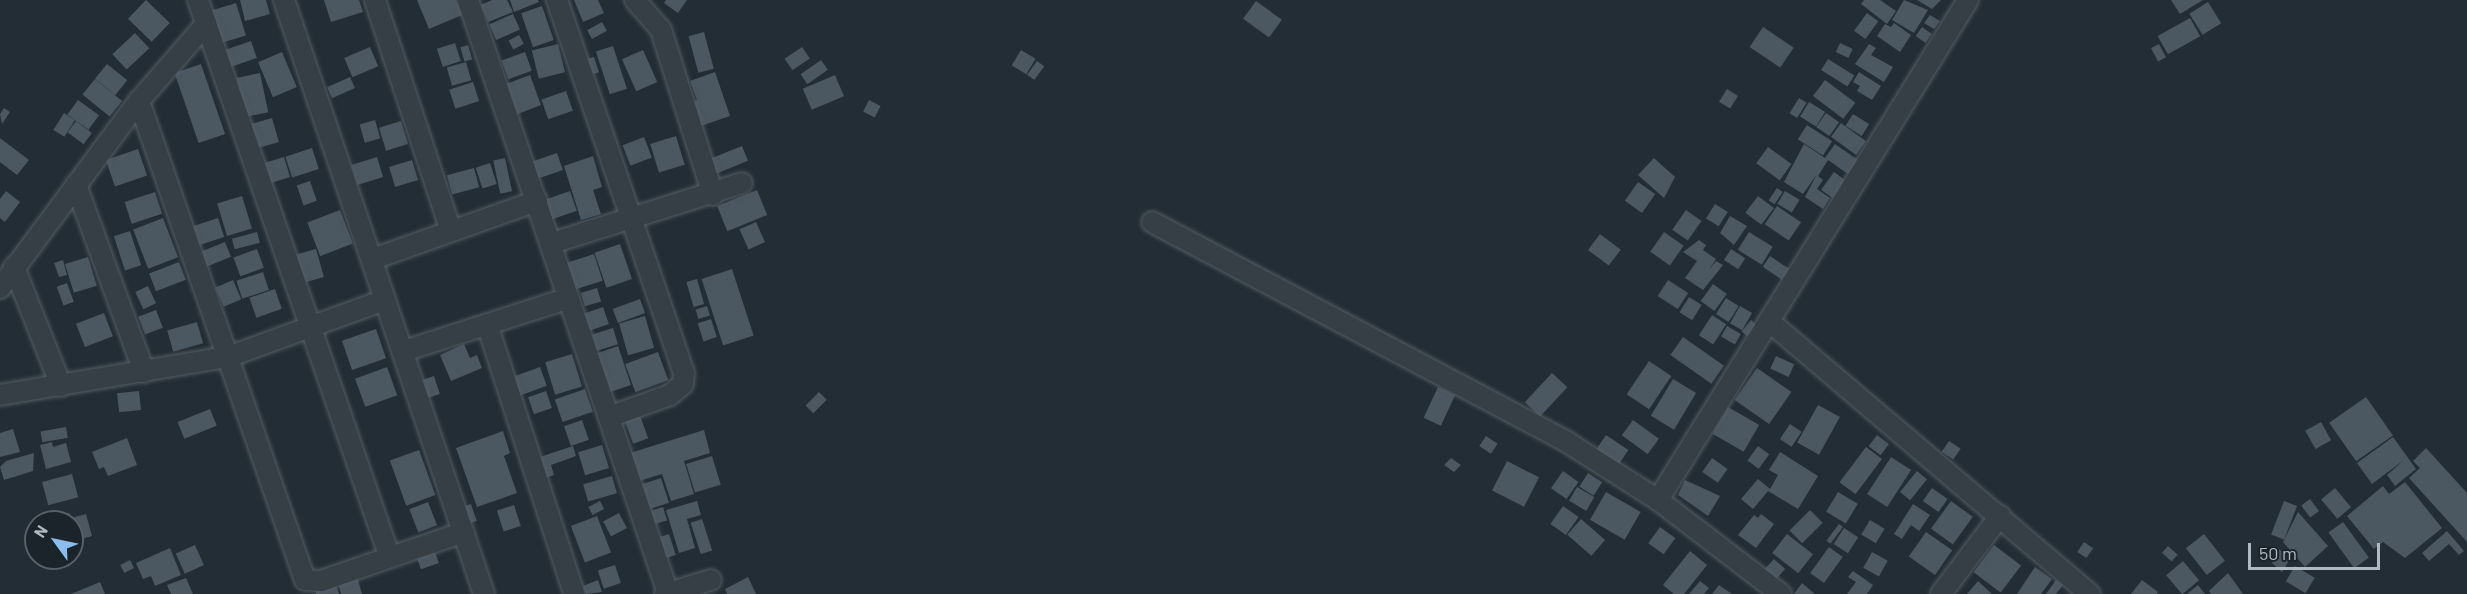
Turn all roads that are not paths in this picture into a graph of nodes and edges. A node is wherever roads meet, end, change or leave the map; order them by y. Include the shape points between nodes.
1 (198, 0) edge
2 (284, 0) edge
3 (375, 0) edge
4 (468, 0) edge
5 (557, 0) edge
6 (635, 0) edge
7 (1968, 0) edge
8 (206, 24) junction
9 (139, 101) junction
10 (742, 183) dead end
11 (76, 185) junction
12 (712, 195) junction
13 (537, 201) junction
14 (631, 221) junction
15 (1152, 222) dead end
16 (451, 231) junction
17 (552, 243) junction
18 (373, 259) junction
19 (14, 267) junction
20 (0, 288) edge
21 (569, 298) junction
22 (385, 300) junction
23 (1770, 322) junction
24 (487, 324) junction
25 (310, 329) junction
26 (404, 351) junction
27 (228, 357) junction
28 (144, 372) junction
29 (61, 386) junction
30 (0, 395) edge
31 (609, 417) junction
32 (1658, 500) junction
33 (2000, 516) junction
34 (464, 532) junction
35 (389, 555) junction
36 (711, 580) dead end
37 (666, 593) edge
38 (484, 594) edge
39 (574, 594) edge
40 (1782, 594) edge
41 (1941, 594) edge
42 (2090, 594) edge

1 - 8 street
2 - 18 street
3 - 16 street
4 - 13 street
5 - 14 street
6 - 12 street via 661,30
7 - 23 street
8 - 9 street
8 - 25 street
9 - 11 street
9 - 27 street
10 - 12 street
11 - 19 street
11 - 28 street
12 - 14 street
13 - 16 street
13 - 17 street
14 - 17 street
14 - 31 street via 684,374 683,384 670,395
15 - 32 street via 1530,421
16 - 18 street
17 - 21 street
18 - 22 street
19 - 20 street
19 - 29 street
21 - 24 street
21 - 31 street
22 - 25 street
22 - 26 street
23 - 32 street
23 - 33 street
24 - 26 street
24 - 39 street
25 - 27 street
25 - 35 street
26 - 34 street
27 - 28 street
27 - 35 street via 305,580 321,581
28 - 29 street
29 - 30 street
31 - 37 street
32 - 40 street
33 - 41 street
33 - 42 street
34 - 35 street
34 - 38 street
36 - 37 street

